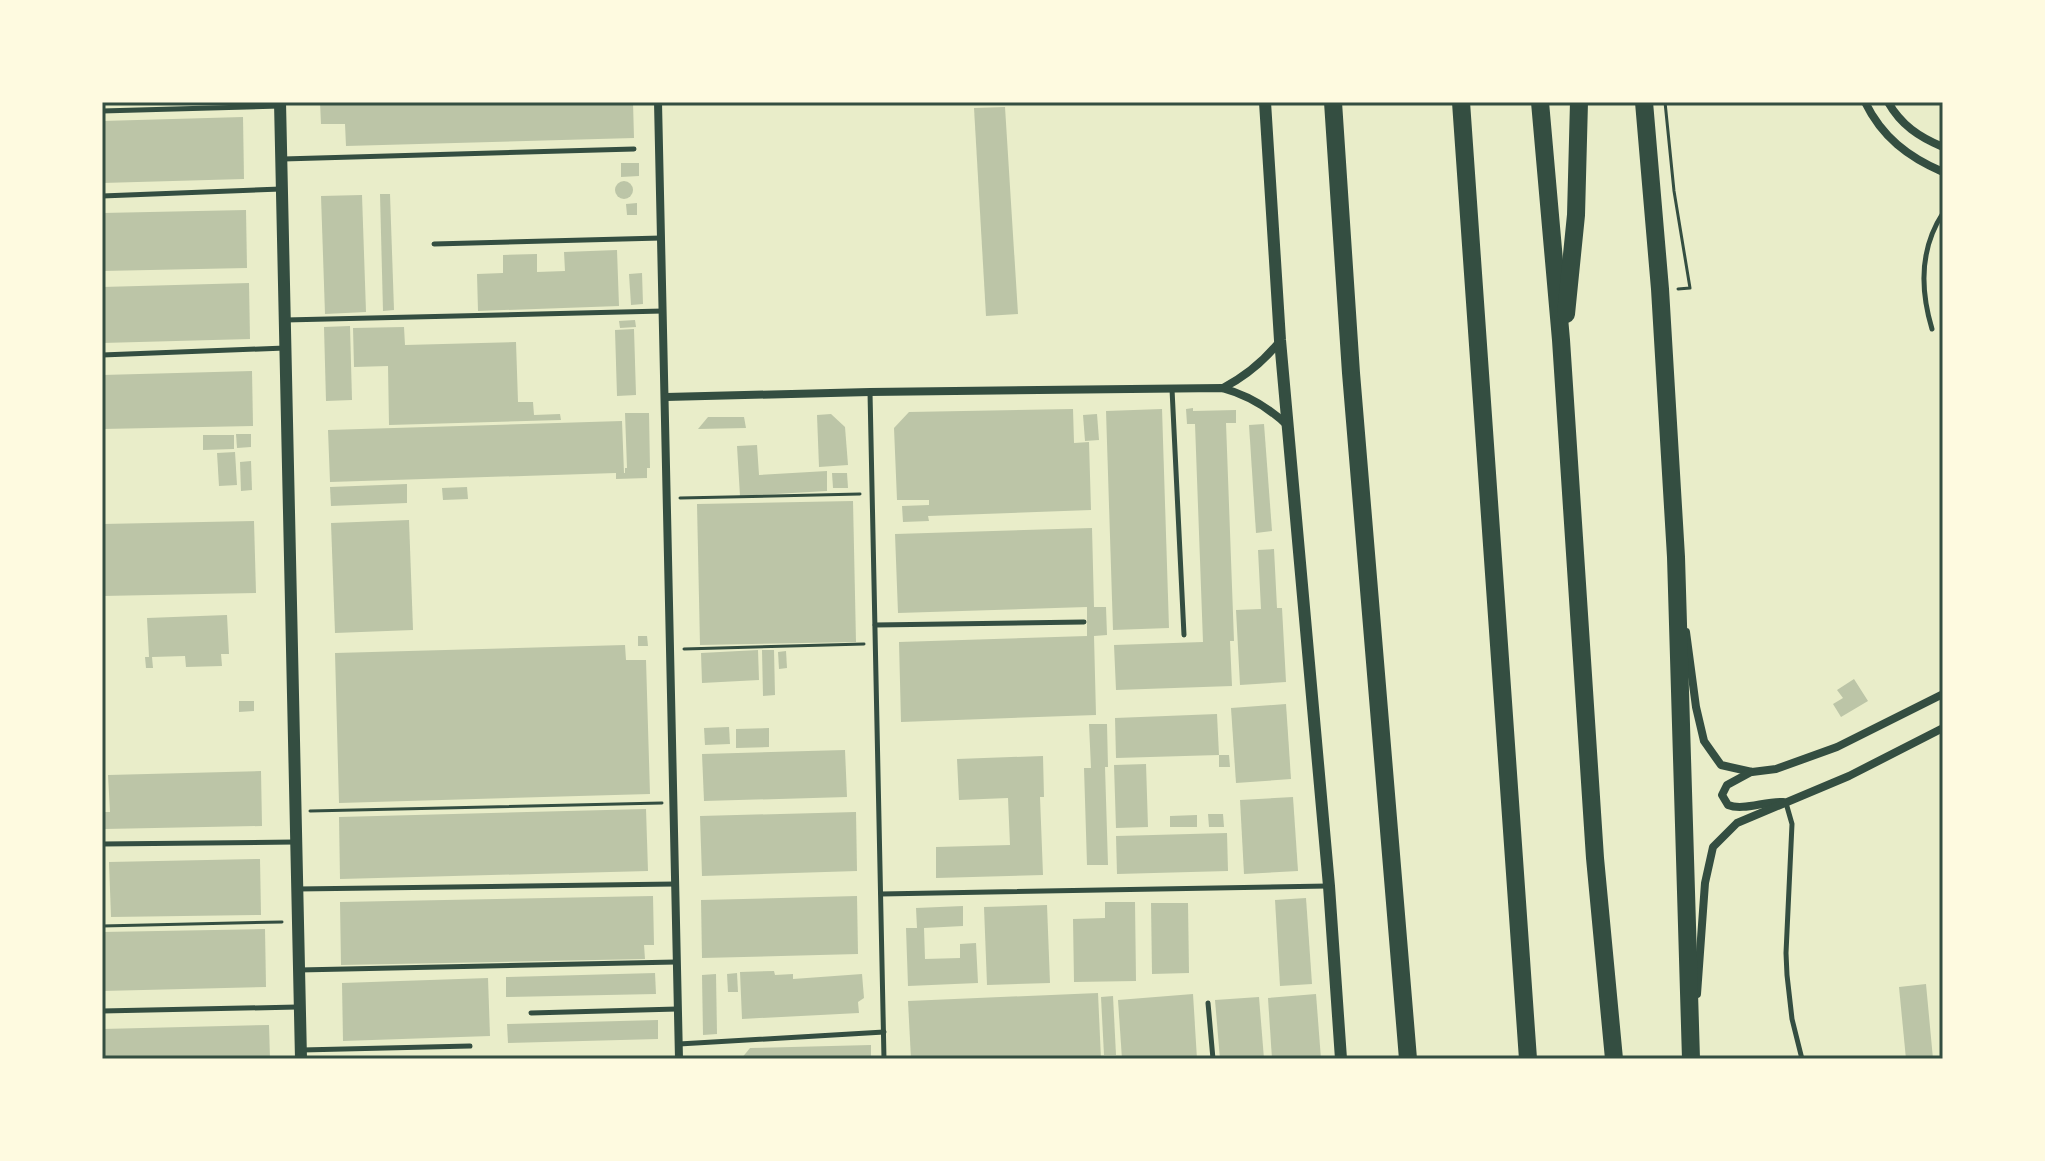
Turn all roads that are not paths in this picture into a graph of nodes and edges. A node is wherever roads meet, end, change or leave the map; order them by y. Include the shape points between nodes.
1 (658, 102) edge
2 (1265, 102) edge
3 (1333, 102) edge
4 (1461, 102) edge
5 (1540, 102) edge
6 (1579, 102) edge
7 (1644, 102) edge
8 (1865, 102) edge
9 (1888, 102) edge
10 (280, 104) edge
11 (102, 111) edge
12 (1943, 147) edge
13 (634, 149) dead end
14 (281, 159) junction
15 (1943, 172) edge
16 (282, 189) junction
17 (102, 196) edge
18 (1943, 213) edge
19 (662, 238) junction
20 (434, 244) dead end
21 (664, 311) junction
22 (285, 320) junction
23 (1932, 329) dead end
24 (1280, 340) junction
25 (1561, 340) junction
26 (285, 348) junction
27 (102, 355) edge
28 (1172, 388) junction
29 (1222, 388) junction
30 (870, 392) junction
31 (666, 397) junction
32 (1287, 425) junction
33 (1676, 557) junction
34 (1084, 622) dead end
35 (875, 625) junction
36 (1184, 635) dead end
37 (1943, 694) edge
38 (1943, 728) edge
39 (1752, 772) junction
40 (1786, 803) junction
41 (296, 842) junction
42 (102, 844) edge
43 (676, 884) junction
44 (1329, 886) junction
45 (297, 889) junction
46 (881, 894) junction
47 (677, 962) junction
48 (299, 970) junction
49 (1208, 1003) dead end
50 (300, 1007) junction
51 (678, 1009) junction
52 (102, 1011) edge
53 (531, 1013) dead end
54 (884, 1032) junction
55 (679, 1044) junction
56 (470, 1046) dead end
57 (301, 1054) edge
58 (1528, 1058) edge
59 (679, 1059) edge
60 (884, 1059) edge
61 (1213, 1059) edge
62 (1341, 1059) edge
63 (1408, 1059) edge
64 (1614, 1059) edge
65 (1692, 1059) edge
66 (1802, 1059) edge

1 - 19 street
2 - 24 street
3 - 63 highway
4 - 58 highway
5 - 25 highway
6 - 25 highway via 1575,227
7 - 33 highway
8 - 15 street via 1893,143
9 - 12 street via 1908,127
10 - 11 lane
10 - 14 street
13 - 14 lane
14 - 16 street
16 - 17 lane
16 - 22 street
18 - 23 lane via 1923,271
19 - 20 lane
19 - 21 street
21 - 22 lane
21 - 31 street
22 - 26 street
24 - 29 street via 1249,373
24 - 32 street
25 - 64 highway via 1595,858
26 - 27 lane
26 - 41 street
28 - 29 street
28 - 30 street
28 - 36 lane
29 - 32 street via 1251,398
30 - 31 street
30 - 35 lane
31 - 43 street
32 - 44 street
33 - 39 street via 1704,741 1721,765
33 - 65 highway
34 - 35 lane
35 - 46 lane
37 - 39 street via 1837,747
38 - 40 street
39 - 40 street via 1727,785 1722,795 1728,805
40 - 65 street via 1737,823 1713,847 1705,883
40 - 66 lane via 1792,824 1787,975
41 - 42 lane
41 - 45 street
43 - 45 lane
43 - 47 street
44 - 46 lane
44 - 62 street
45 - 48 street
46 - 54 lane
47 - 48 lane
47 - 51 street
48 - 50 street
49 - 61 lane
50 - 52 lane
50 - 57 street
51 - 53 lane
51 - 55 street
54 - 55 lane
54 - 60 lane
55 - 59 street
56 - 57 lane

